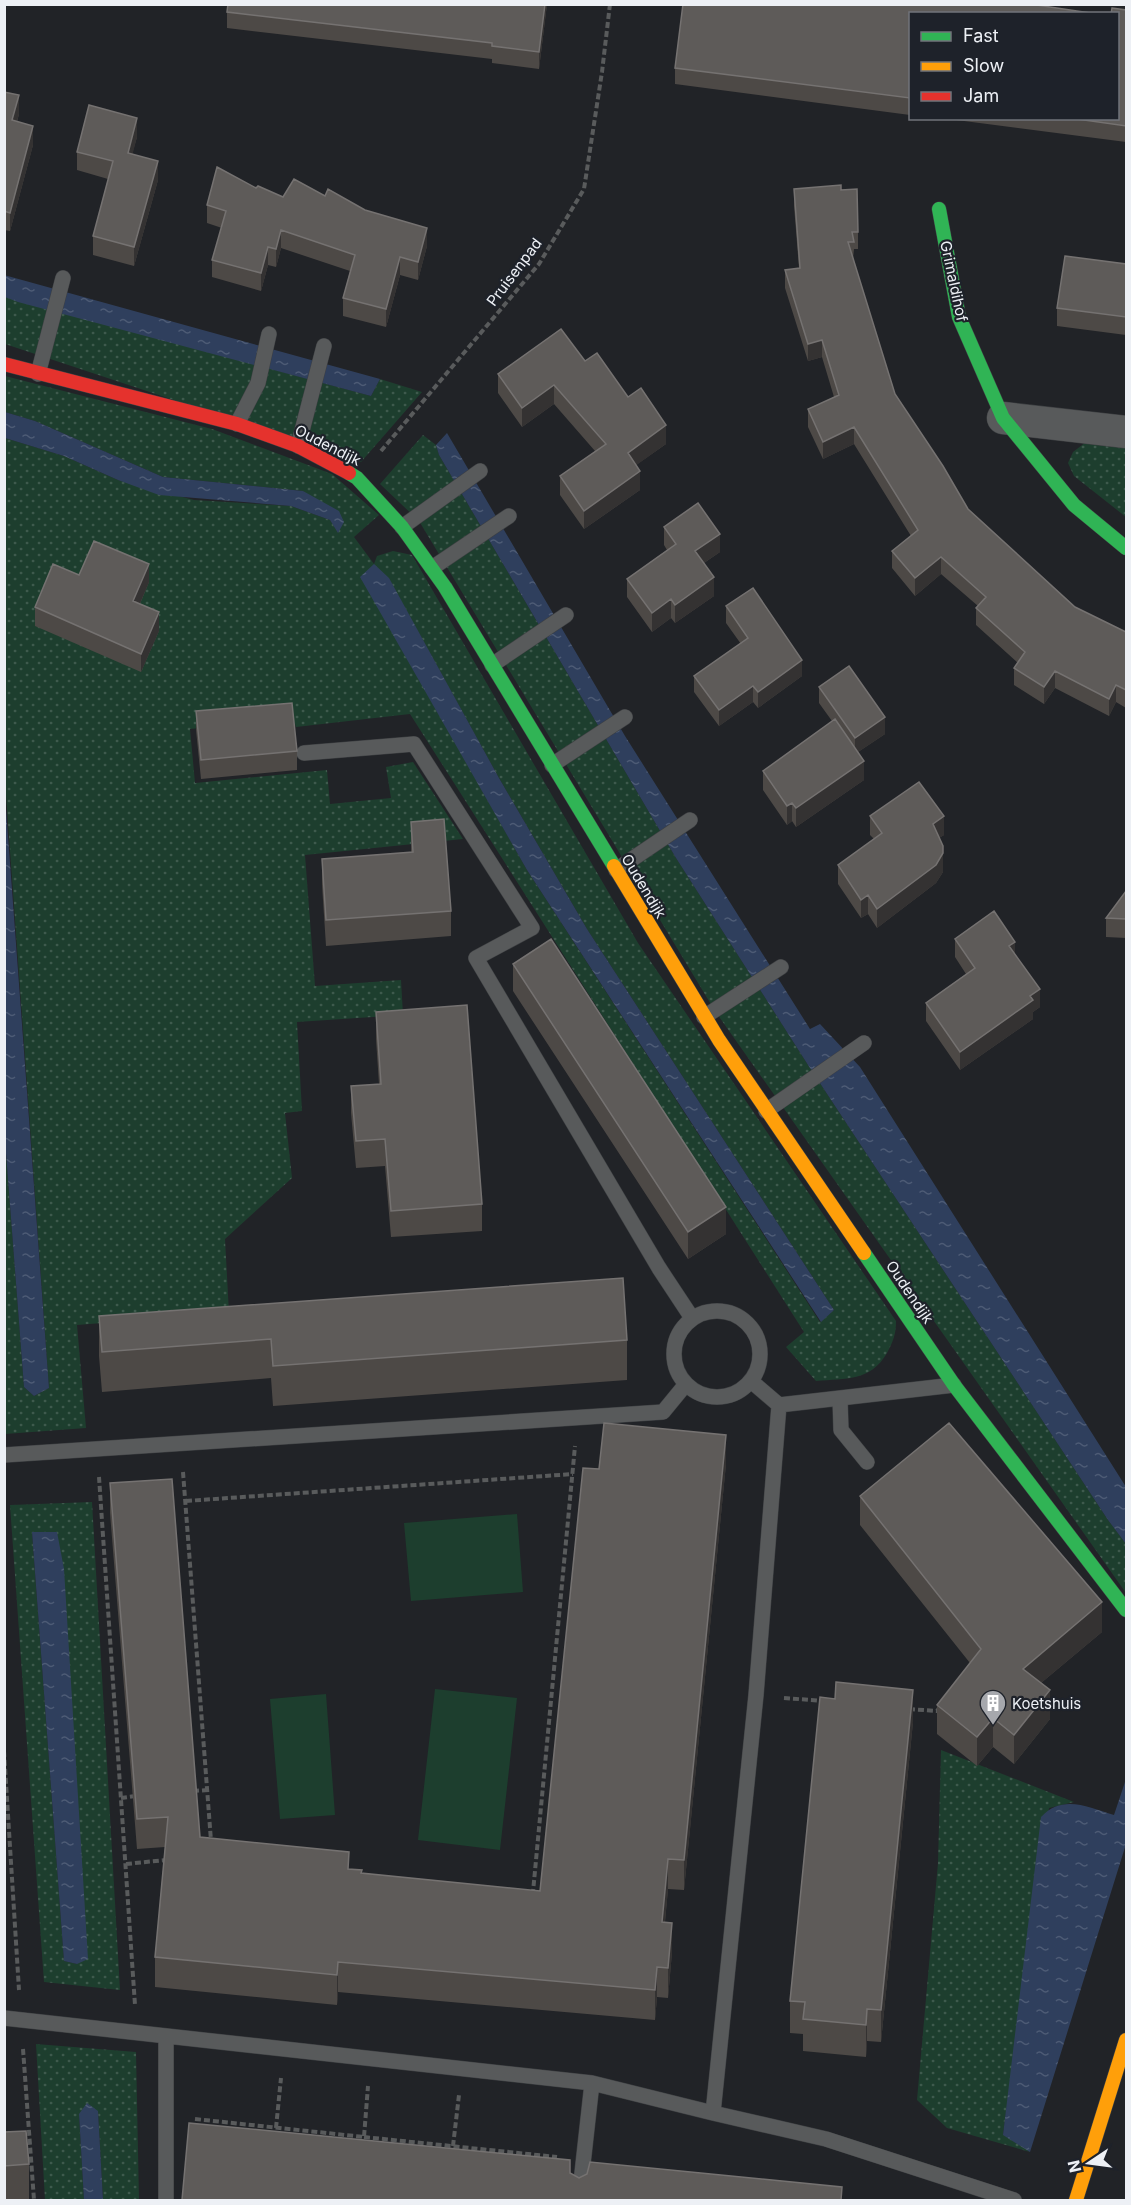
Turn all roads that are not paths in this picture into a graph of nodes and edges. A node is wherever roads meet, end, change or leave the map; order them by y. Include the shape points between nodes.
1 (939, 209) dead end
2 (63, 278) dead end
3 (269, 334) dead end
4 (324, 346) dead end
5 (4, 364) edge
6 (38, 374) junction
7 (1003, 418) junction
8 (237, 424) junction
9 (1126, 432) edge
10 (298, 446) junction
11 (480, 471) dead end
12 (509, 516) dead end
13 (402, 527) junction
14 (1126, 548) edge
15 (432, 568) junction
16 (566, 615) dead end
17 (492, 665) junction
18 (625, 717) dead end
19 (304, 753) dead end
20 (552, 765) junction
21 (690, 820) dead end
22 (615, 870) junction
23 (781, 967) dead end
24 (704, 1017) junction
25 (864, 1042) dead end
26 (766, 1111) junction
27 (692, 1318) junction
28 (751, 1381) junction
29 (686, 1384) junction
30 (954, 1385) junction
31 (840, 1399) junction
32 (780, 1405) junction
33 (4, 1455) edge
34 (867, 1462) dead end
35 (1125, 1604) edge
36 (4, 2018) edge
37 (166, 2036) junction
38 (1126, 2040) edge
39 (592, 2083) junction
40 (713, 2113) junction
41 (166, 2200) edge
42 (579, 2200) edge
43 (1014, 2200) edge
44 (1076, 2200) edge

1 - 7 street, Grimaldihof via 959,317
2 - 6 lane
3 - 8 lane via 258,382
4 - 10 lane
5 - 6 street, Oudendijk
6 - 8 street, Oudendijk
7 - 9 street
7 - 14 street, Grimaldihof via 1074,505
8 - 10 street, Oudendijk
10 - 13 street, Oudendijk via 357,478
11 - 13 lane
12 - 15 lane
13 - 15 street, Oudendijk
15 - 17 street, Oudendijk
16 - 17 lane
17 - 20 street, Oudendijk
18 - 20 lane
19 - 27 lane via 414,744 532,928 476,958
20 - 22 street, Oudendijk
21 - 22 lane
22 - 24 street, Oudendijk
23 - 24 lane
24 - 26 street, Oudendijk
25 - 26 lane
26 - 30 street, Oudendijk
27 - 28 lane via 718,1310 731,1312 749,1324 761,1355
27 - 29 lane via 675,1342 677,1371
28 - 29 lane via 726,1396 705,1395
28 - 32 lane
29 - 33 lane via 663,1412
30 - 31 lane
30 - 35 street, Oudendijk
31 - 32 lane
31 - 34 lane via 841,1430
32 - 40 lane via 756,1695
36 - 37 lane
37 - 39 lane
37 - 41 lane
38 - 44 street
39 - 40 lane
39 - 42 lane
40 - 43 lane via 826,2139

